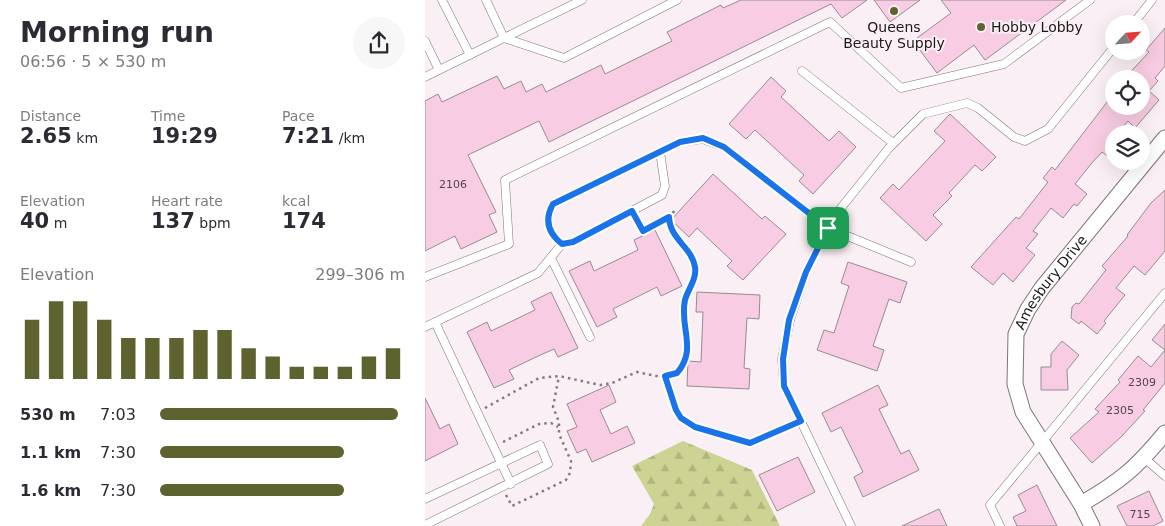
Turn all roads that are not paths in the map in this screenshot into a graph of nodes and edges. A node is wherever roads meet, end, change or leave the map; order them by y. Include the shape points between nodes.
1 (442, 0) edge
2 (486, 0) edge
3 (582, 0) edge
4 (677, 0) edge
5 (1090, 0) edge
6 (1152, 0) edge
7 (1140, 15) edge
8 (503, 38) junction
9 (425, 41) edge
10 (470, 55) junction
11 (1105, 58) edge
12 (439, 70) junction
13 (802, 71) dead end
14 (425, 77) edge
15 (1165, 138) edge
16 (893, 143) junction
17 (660, 152) junction
18 (828, 228) junction
19 (562, 244) junction
20 (551, 258) junction
21 (911, 262) dead end
22 (425, 277) edge
23 (1165, 293) edge
24 (435, 322) junction
25 (425, 327) edge
26 (590, 337) dead end
27 (1165, 433) edge
28 (1043, 443) junction
29 (1144, 458) junction
30 (502, 463) junction
31 (1165, 476) edge
32 (511, 484) junction
33 (425, 499) edge
34 (1081, 504) junction
35 (425, 525) edge
36 (851, 526) edge
37 (1001, 526) edge
38 (1092, 526) edge

1 - 10 lane
2 - 8 lane
3 - 8 lane
4 - 8 lane via 564,58
5 - 22 lane via 1004,64 901,88 830,22 505,180 509,244
6 - 7 lane
8 - 10 lane
9 - 12 lane
10 - 12 lane
11 - 16 lane via 1048,129 1033,139 1025,141 1014,137 978,108 961,103 923,114
12 - 14 lane
13 - 16 lane
15 - 28 street, Amesbury Drive via 1042,288 1016,334 1015,384 1023,412
16 - 18 lane
17 - 18 lane via 680,142 703,138 724,147
17 - 19 lane via 665,186 662,195 573,242
17 - 19 lane via 553,204 547,214 547,222 553,237
18 - 21 lane
18 - 36 lane via 806,272 789,320 783,359 784,386
19 - 20 lane
20 - 24 lane via 538,273
20 - 26 lane
23 - 28 lane
24 - 25 lane
24 - 30 lane
27 - 29 street
28 - 34 street, Amesbury Drive
28 - 37 lane via 990,505
29 - 31 lane
29 - 34 street via 1115,484
30 - 32 lane
30 - 32 lane via 540,445 548,464
30 - 33 lane
32 - 35 lane
34 - 38 street, Amesbury Drive

